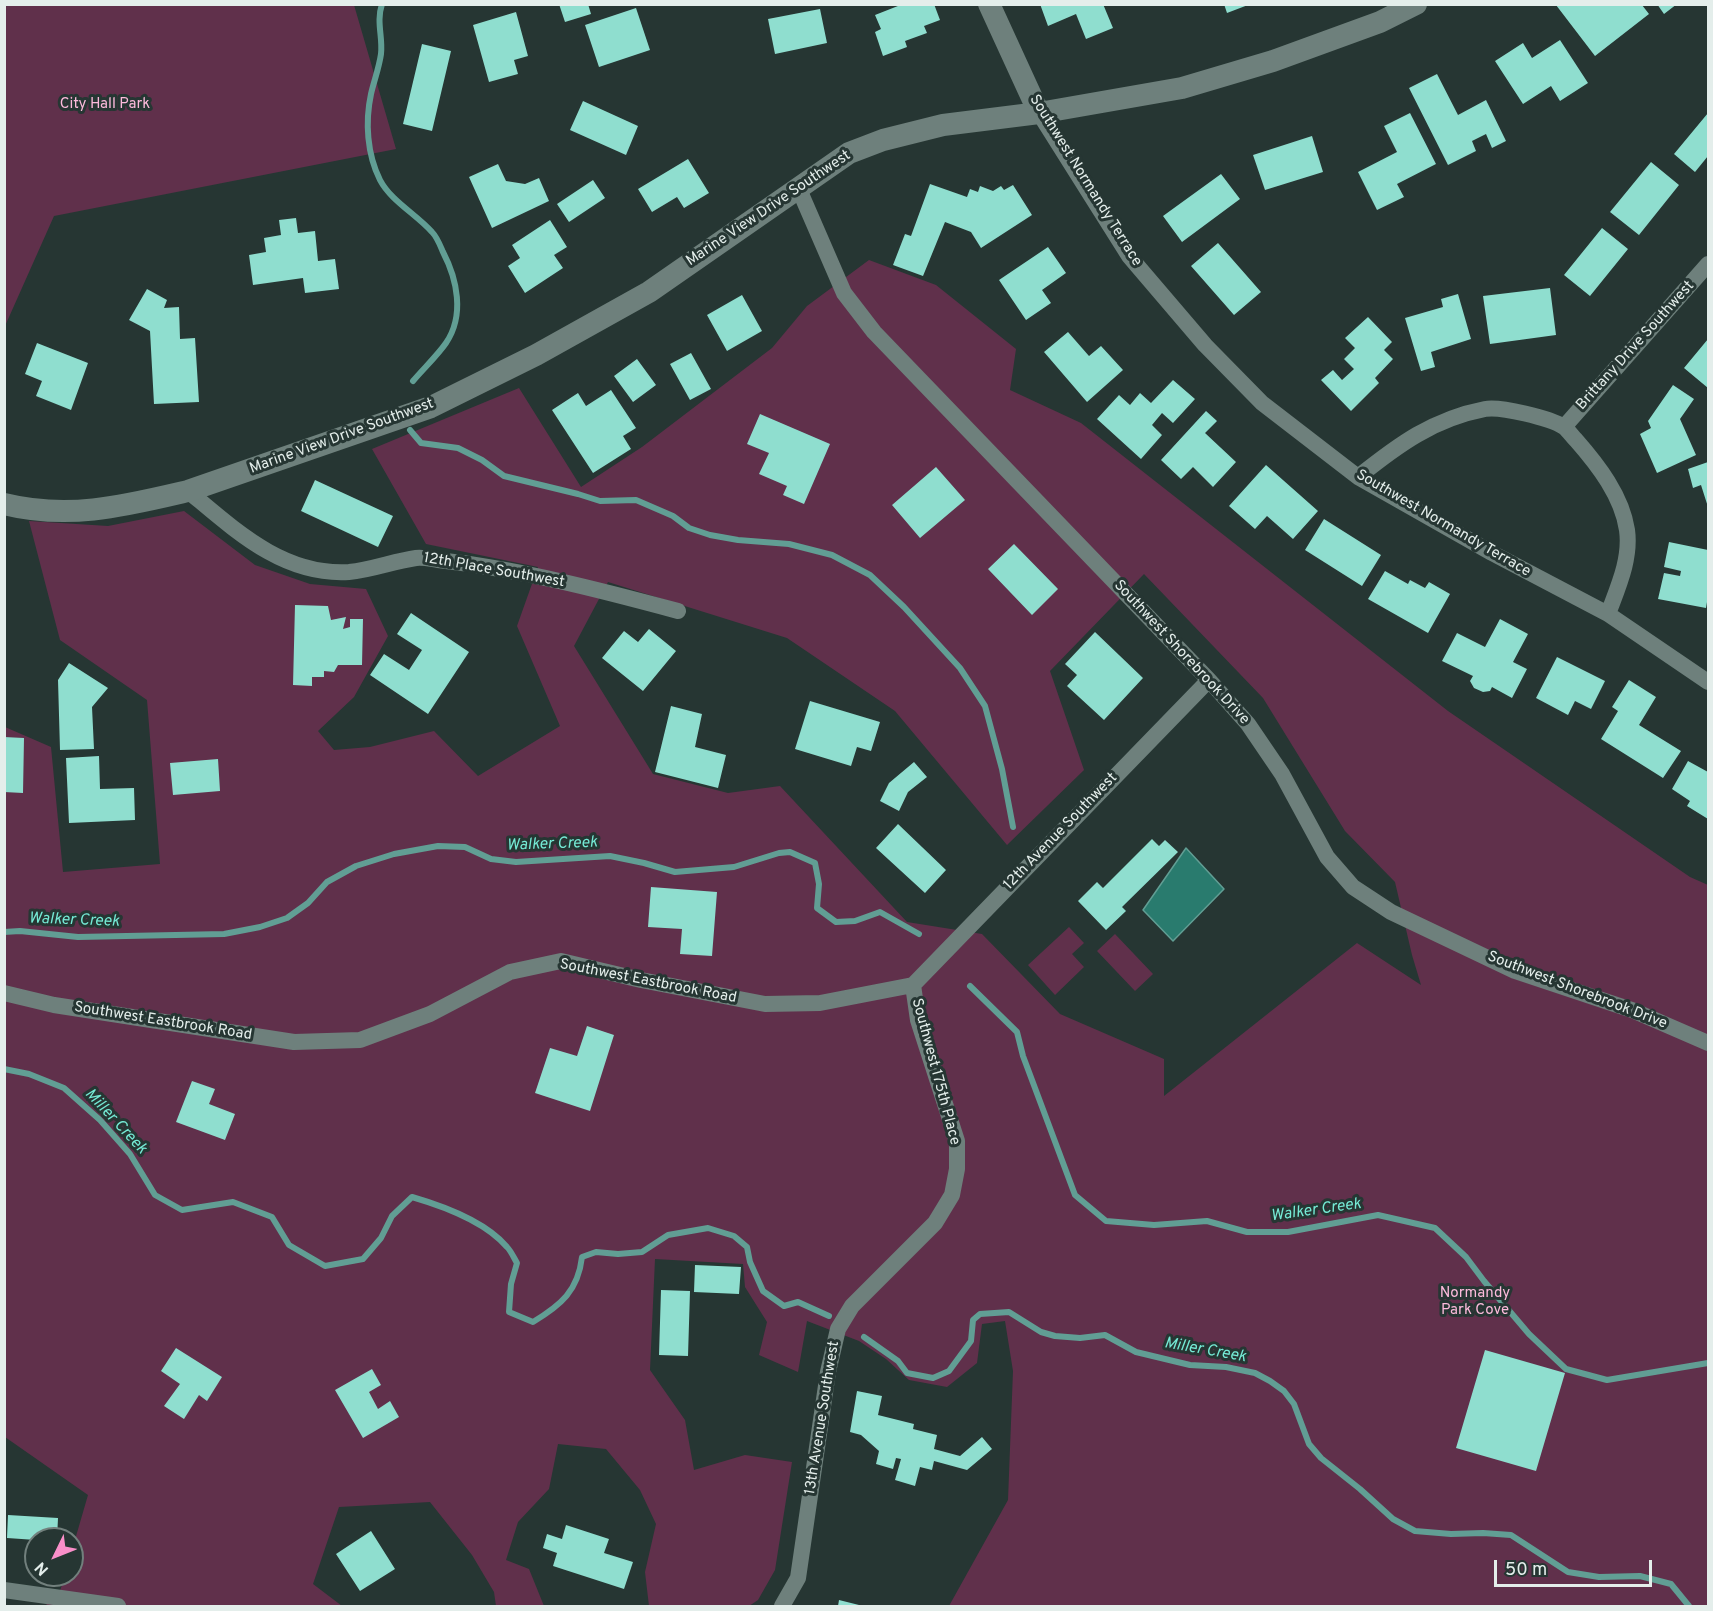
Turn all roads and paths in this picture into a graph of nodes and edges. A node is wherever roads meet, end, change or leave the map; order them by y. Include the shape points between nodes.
1 (989, 4) edge
2 (1416, 4) edge
3 (1038, 113) junction
4 (798, 187) junction
5 (1708, 264) edge
6 (1564, 427) junction
7 (1358, 477) junction
8 (188, 491) junction
9 (4, 504) edge
10 (678, 611) dead end
11 (1608, 614) junction
12 (1209, 680) junction
13 (1708, 682) edge
14 (913, 985) junction
15 (4, 993) edge
16 (1708, 1043) edge
17 (952, 1195) joint
18 (4, 1590) edge
19 (118, 1606) edge
20 (782, 1606) edge

1 - 3 street, Southwest Normandy Terrace
2 - 3 street, Marine View Drive Southwest via 1380,22 1273,61 1182,88
3 - 4 street, Marine View Drive Southwest via 943,125 883,140 849,153
3 - 7 street, Southwest Normandy Terrace via 1129,256 1205,345 1262,403
4 - 8 street, Marine View Drive Southwest via 649,292 536,355 431,406
4 - 12 street, Southwest Shorebrook Drive via 844,293 874,332
5 - 6 street, Brittany Drive Southwest
6 - 7 street via 1522,413 1488,409 1447,418 1400,444
6 - 11 street via 1590,456 1617,497 1627,530 1626,561
7 - 11 street, Southwest Normandy Terrace
8 - 9 street, Marine View Drive Southwest via 119,507 75,512
8 - 10 street, 12th Place Southwest via 245,538 281,559 311,570 349,572 418,557 598,589
11 - 13 street, Southwest Normandy Terrace
12 - 14 street, 12th Avenue Southwest
12 - 16 street, Southwest Shorebrook Drive via 1248,724 1282,774 1327,857 1353,887 1391,912 1515,971 1632,1010
14 - 15 street, Southwest Eastbrook Road via 820,1004 765,1004 561,961 510,972 430,1014 360,1040 294,1042 54,1005
14 - 17 street, Southwest 175th Place via 918,1020 957,1142
17 - 20 street, 13th Avenue Southwest via 935,1222 852,1306 838,1329 828,1372 798,1578
18 - 19 street

